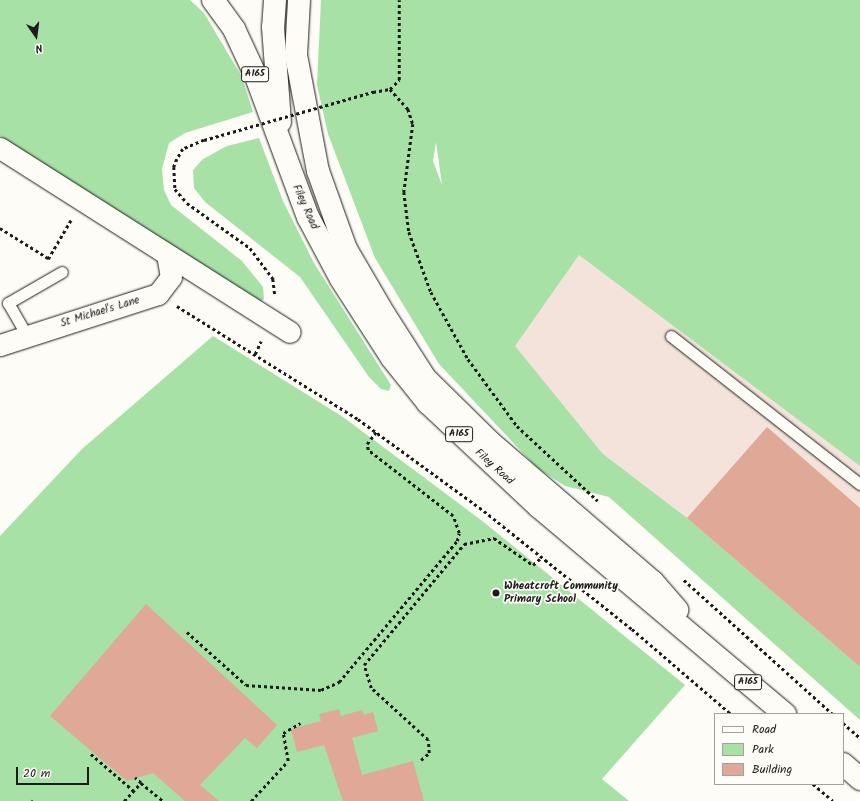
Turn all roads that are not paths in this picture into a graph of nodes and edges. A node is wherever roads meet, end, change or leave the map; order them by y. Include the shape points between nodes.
1 (213, 0) edge
2 (275, 0) edge
3 (299, 0) edge
4 (0, 148) edge
5 (283, 154) junction
6 (166, 255) junction
7 (62, 272) road end
8 (290, 332) dead end
9 (26, 334) junction
10 (671, 336) dead end
11 (0, 345) edge
12 (860, 484) edge
13 (711, 650) junction
14 (784, 713) edge
15 (844, 765) edge
16 (860, 779) edge

1 - 5 highway, Filey Road / A165 via 234,29 256,74
2 - 5 highway, Filey Road / A165 via 274,28
3 - 13 highway via 296,55 318,171 346,249 425,378 490,442 653,582
4 - 6 street via 83,199
5 - 13 highway, Filey Road / A165 via 308,216 341,279 392,358 428,404 539,507
6 - 8 street
6 - 9 street, St Michael's Lane via 171,277 158,294
7 - 9 lane via 8,303
9 - 11 street, St Michael's Lane
10 - 12 lane
13 - 14 highway, Filey Road / A165
15 - 16 highway

